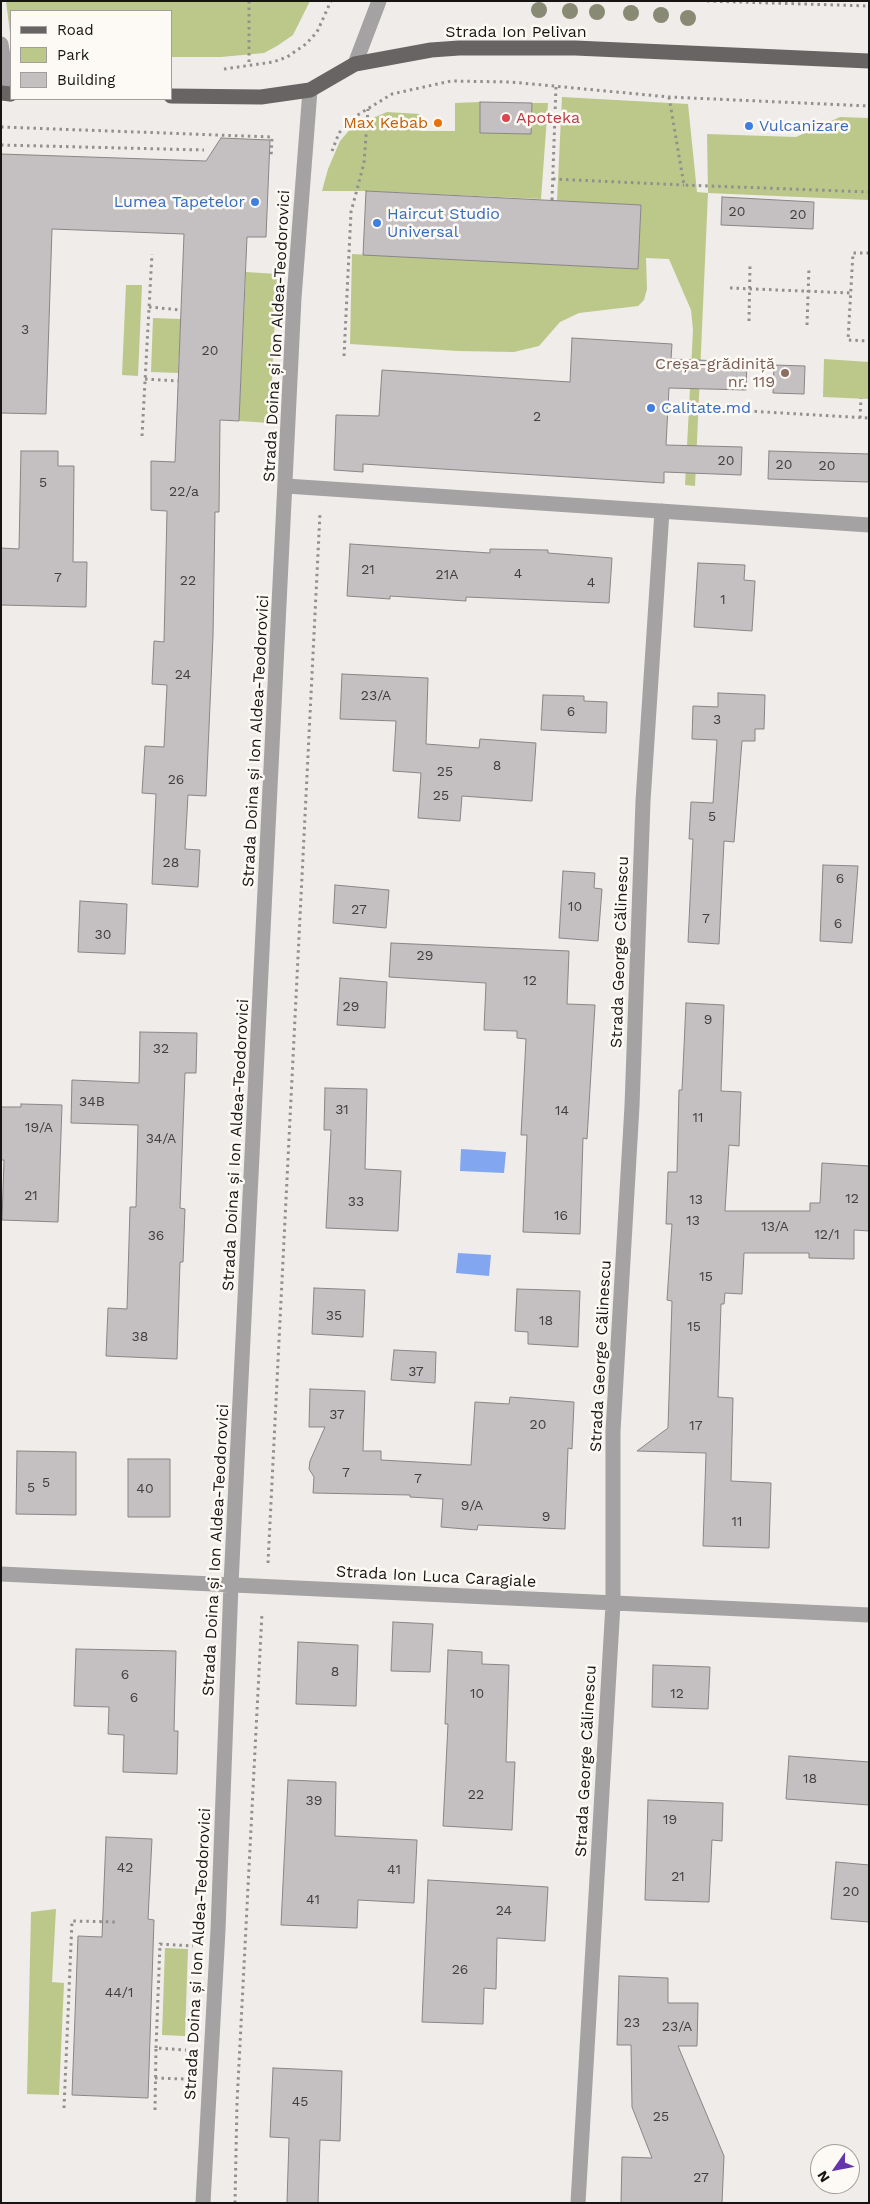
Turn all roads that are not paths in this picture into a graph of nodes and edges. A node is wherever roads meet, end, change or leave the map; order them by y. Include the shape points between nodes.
1 (379, 1) edge
2 (1, 44) edge
3 (869, 61) edge
4 (354, 64) junction
5 (310, 90) junction
6 (7, 94) edge
7 (172, 96) edge
8 (286, 486) junction
9 (662, 511) junction
10 (869, 525) edge
11 (1, 1574) edge
12 (231, 1584) junction
13 (613, 1604) junction
14 (869, 1615) edge
15 (203, 2203) edge
16 (578, 2203) edge

1 - 4 street
2 - 6 street
3 - 4 main road, Strada Ion Pelivan via 576,48 468,48 431,50
4 - 5 main road, Strada Ion Pelivan
5 - 7 main road, Strada Ion Pelivan via 261,97
5 - 8 street, Strada Doina și Ion Aldea-Teodorovici via 294,298
8 - 9 street
8 - 12 street, Strada Doina și Ion Aldea-Teodorovici
9 - 10 street
9 - 13 street, Strada George Călinescu via 643,801 632,1106 613,1431
11 - 12 street, Strada Ion Luca Caragiale
12 - 13 street, Strada Ion Luca Caragiale
12 - 15 street, Strada Doina și Ion Aldea-Teodorovici
13 - 14 street, Strada Ion Luca Caragiale
13 - 16 street, Strada George Călinescu

